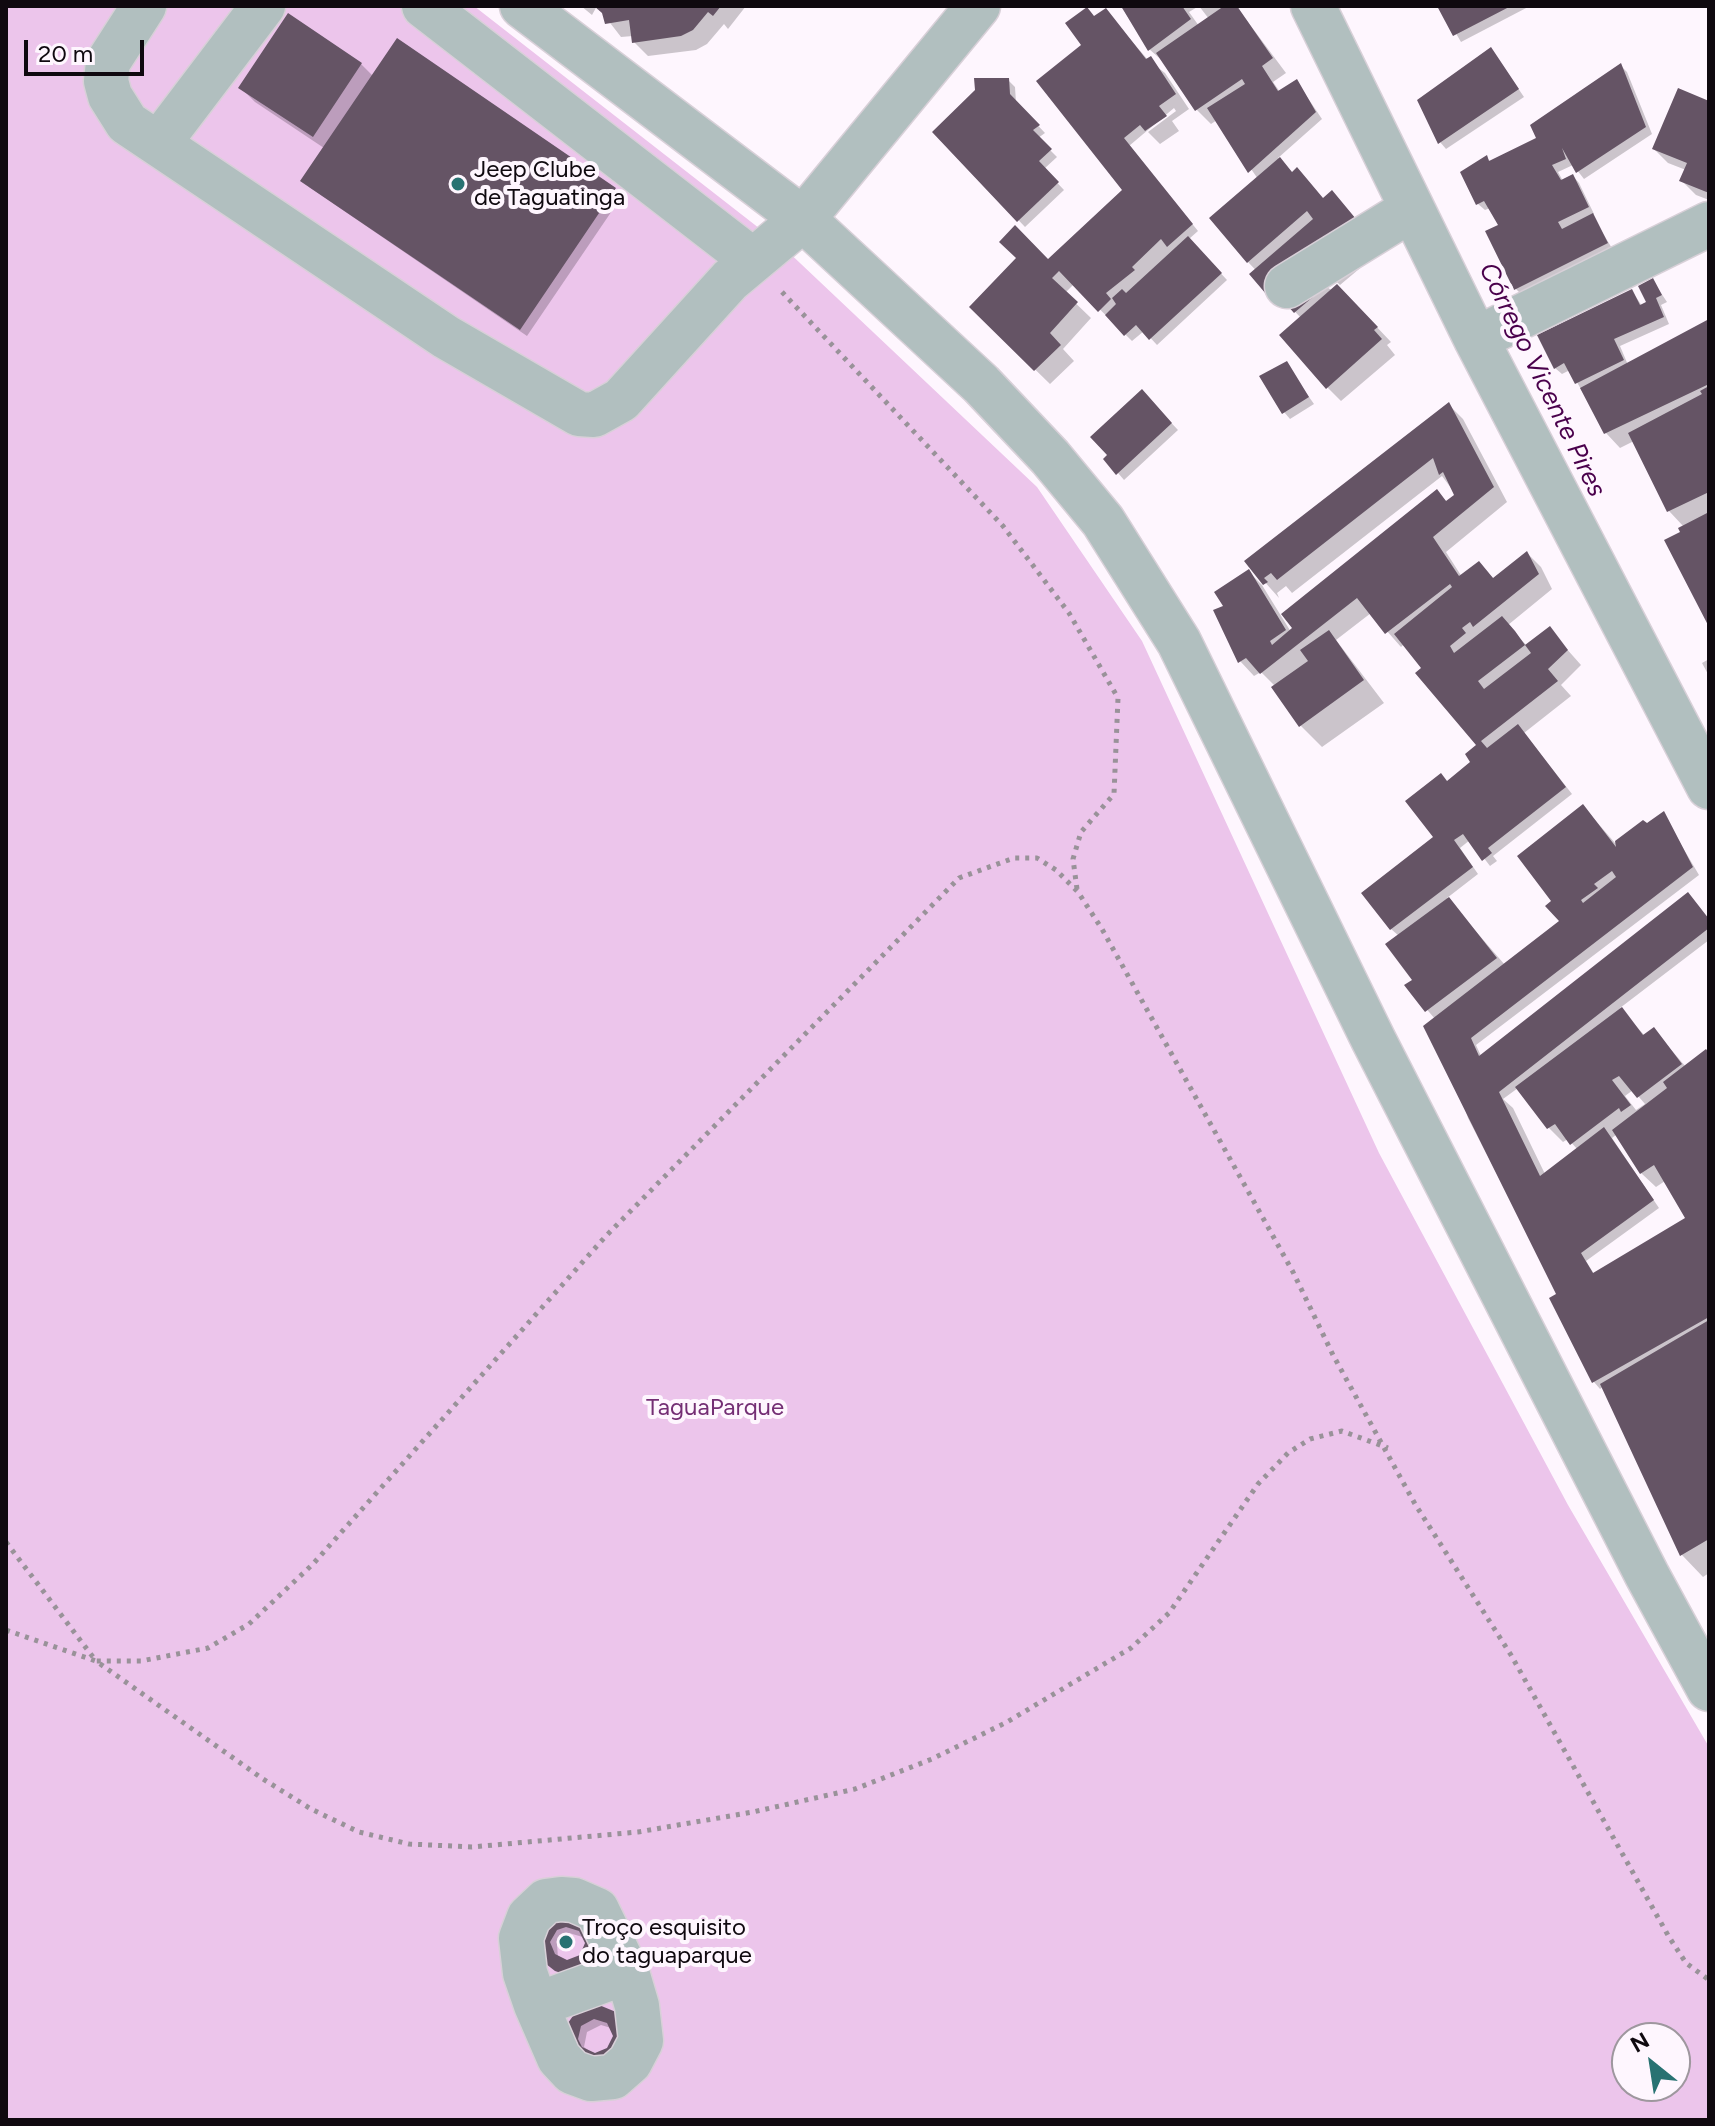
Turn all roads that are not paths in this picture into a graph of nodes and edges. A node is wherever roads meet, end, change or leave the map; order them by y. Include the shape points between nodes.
1 (144, 6) edge
2 (263, 6) edge
3 (424, 6) edge
4 (522, 6) edge
5 (978, 6) edge
6 (1313, 6) edge
7 (159, 143) junction
8 (1412, 209) junction
9 (803, 219) junction
10 (1709, 224) edge
11 (751, 259) junction
12 (1287, 286) dead end
13 (1476, 339) junction
14 (1709, 787) edge
15 (1709, 1689) edge
16 (627, 1972) junction
17 (536, 2005) junction

1 - 7 street via 108,62 106,81 127,123
2 - 7 street
3 - 11 street
4 - 9 street
5 - 9 street
6 - 8 street
7 - 11 street via 446,337 579,414 594,415 621,400
8 - 12 street
8 - 13 street
9 - 11 street
9 - 15 street via 981,384 1050,457 1103,521 1145,584
10 - 13 street
13 - 14 street
16 - 17 street
16 - 17 street via 641,2041 630,2062 613,2077 591,2079 572,2072 555,2050
16 - 17 street via 597,1910 574,1900 546,1901 529,1917 521,1938

